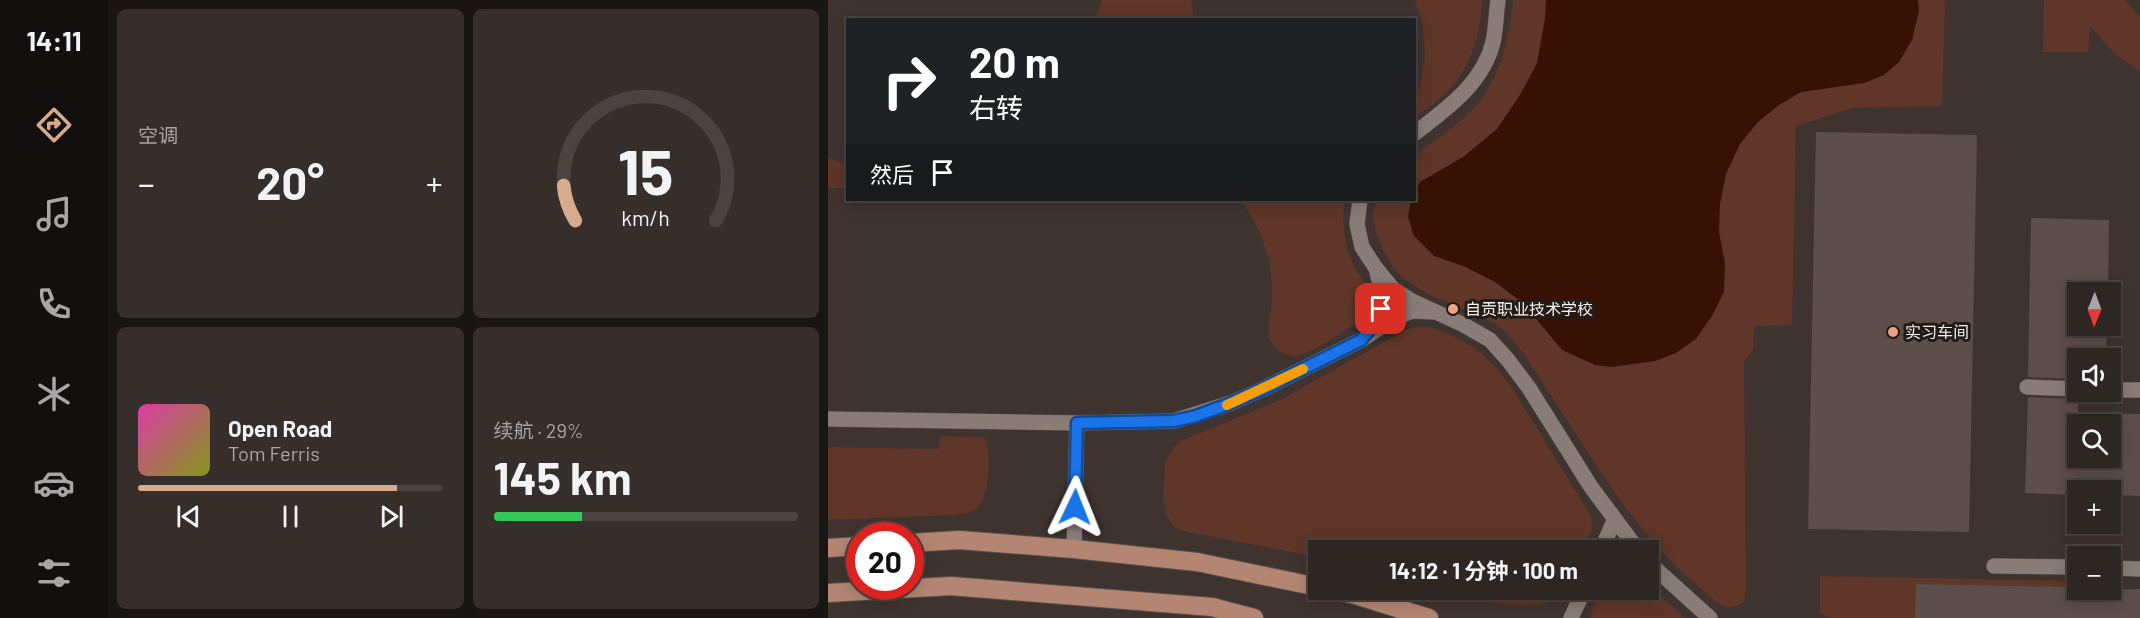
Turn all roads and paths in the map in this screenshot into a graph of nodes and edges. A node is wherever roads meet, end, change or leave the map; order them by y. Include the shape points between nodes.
1 (1498, 0) edge
2 (1416, 132) edge
3 (1360, 201) edge
4 (1375, 267) junction
5 (1435, 312) junction
6 (1361, 340) junction
7 (2027, 387) dead end
8 (2067, 389) edge
9 (2121, 390) edge
10 (2140, 390) edge
11 (828, 419) edge
12 (1077, 423) junction
13 (1614, 521) junction
14 (1605, 540) edge
15 (1630, 540) edge
16 (924, 542) edge
17 (846, 547) edge
18 (828, 548) edge
19 (1074, 549) junction
20 (1994, 566) dead end
21 (2067, 567) edge
22 (2121, 568) edge
23 (2140, 569) edge
24 (1659, 572) edge
25 (1308, 586) edge
26 (828, 593) edge
27 (1371, 600) edge
28 (1579, 600) edge
29 (1254, 618) edge
30 (1429, 618) edge
31 (1571, 618) edge
32 (1710, 618) edge

1 - 2 lane via 1493,42 1482,69 1465,92
3 - 4 lane via 1357,224 1362,247
4 - 5 lane via 1393,289
4 - 6 lane via 1383,291 1381,309
5 - 6 lane via 1413,311 1394,318
5 - 13 lane via 1490,340 1508,360
6 - 12 lane via 1241,399 1196,416 1174,421
7 - 8 lane
9 - 10 lane
11 - 12 lane
12 - 19 lane
13 - 14 lane
13 - 15 lane
16 - 19 main road via 959,540
17 - 18 main road
19 - 25 main road via 1197,562
20 - 21 lane
22 - 23 lane
24 - 32 lane
26 - 29 main road via 951,586 1212,607
27 - 30 main road
28 - 31 lane

